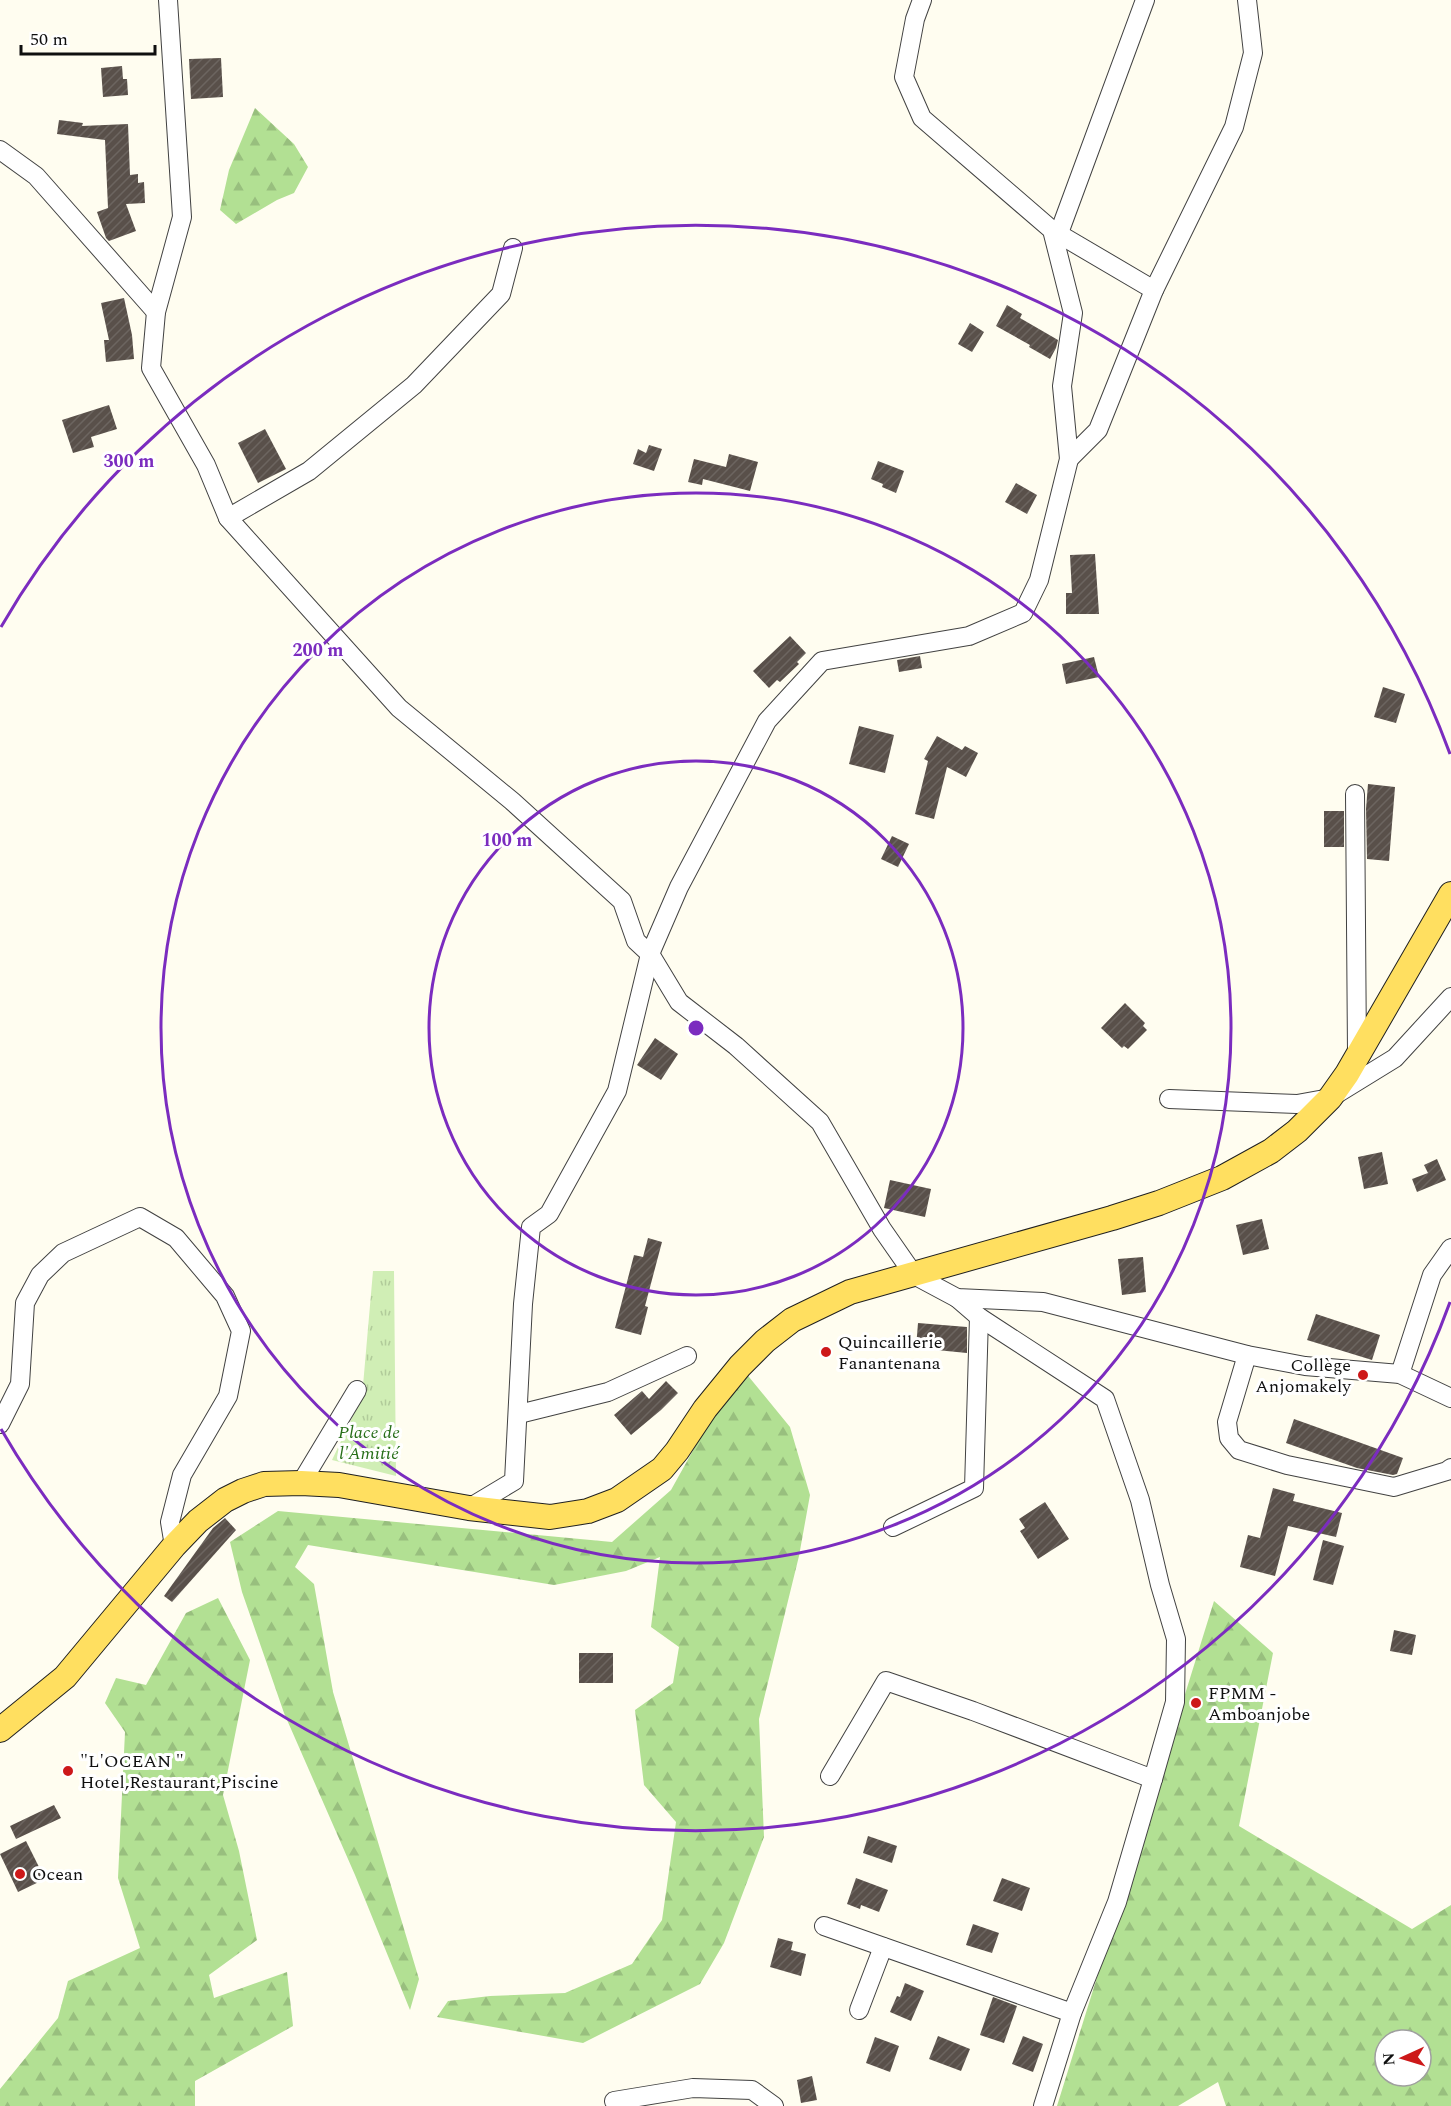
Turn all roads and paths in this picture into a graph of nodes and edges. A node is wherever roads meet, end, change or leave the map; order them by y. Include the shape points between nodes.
1 (168, 0) edge
2 (922, 0) edge
3 (1145, 0) edge
4 (1247, 0) edge
5 (0, 150) edge
6 (1056, 231) junction
7 (513, 248) dead end
8 (1154, 290) junction
9 (156, 312) junction
10 (1069, 459) junction
11 (228, 518) junction
12 (1355, 794) dead end
13 (1451, 894) edge
14 (650, 954) junction
15 (1451, 997) edge
16 (1357, 1053) junction
17 (1330, 1098) junction
18 (1169, 1099) dead end
19 (1451, 1248) edge
20 (914, 1275) junction
21 (957, 1298) junction
22 (979, 1317) junction
23 (1247, 1355) junction
24 (687, 1356) dead end
25 (1400, 1374) junction
26 (357, 1390) dead end
27 (1451, 1398) edge
28 (519, 1414) junction
29 (0, 1424) edge
30 (1451, 1468) edge
31 (301, 1483) junction
32 (469, 1508) junction
33 (893, 1527) dead end
34 (174, 1546) junction
35 (0, 1730) edge
36 (830, 1776) dead end
37 (1153, 1779) junction
38 (824, 1926) dead end
39 (883, 1947) junction
40 (859, 2010) dead end
41 (1072, 2013) junction
42 (614, 2101) dead end
43 (774, 2106) edge
44 (1043, 2106) edge

1 - 9 street via 182,217
2 - 6 street via 904,77 922,118
3 - 6 street
4 - 8 street via 1253,53 1234,127
5 - 9 street via 36,176
6 - 8 street
6 - 10 street via 1073,313 1062,386
7 - 11 street via 501,294 414,385 309,471
8 - 10 street via 1098,430
9 - 11 street via 151,368 206,465
10 - 14 street via 1040,580 1023,614 969,636 822,661 767,721 679,887
11 - 14 street via 399,708 512,801 622,901 636,941
12 - 16 street
13 - 16 main road
14 - 20 street via 679,1002 736,1046 820,1122 882,1229
14 - 28 street via 617,1091 549,1214 531,1227 523,1304
15 - 17 street via 1395,1058
16 - 17 main road
17 - 18 street via 1297,1104
17 - 20 main road via 1298,1131 1222,1178 1112,1218
19 - 25 street via 1432,1275
20 - 21 street
20 - 32 main road via 850,1292 792,1320 740,1366 662,1469 617,1500 588,1511 550,1518
21 - 22 street
21 - 23 street via 1043,1302
22 - 33 street via 974,1488
22 - 37 street via 1105,1399 1140,1500 1176,1639 1174,1702
23 - 25 street via 1305,1366
23 - 30 street via 1227,1422 1229,1438 1239,1449 1287,1465 1394,1487
24 - 28 street via 609,1392
25 - 27 street
26 - 31 street
28 - 32 street via 514,1481
29 - 34 street via 20,1384 25,1303 40,1275 63,1253 140,1217 176,1238 225,1296 241,1332 228,1396 182,1475 170,1522
31 - 32 main road via 339,1485
31 - 34 main road via 264,1484 243,1491 198,1521
34 - 35 main road via 65,1677
36 - 37 street via 886,1681
37 - 41 street via 1117,1902
38 - 39 street
39 - 40 street
39 - 41 street
41 - 44 street
42 - 43 street via 705,2088 752,2090

